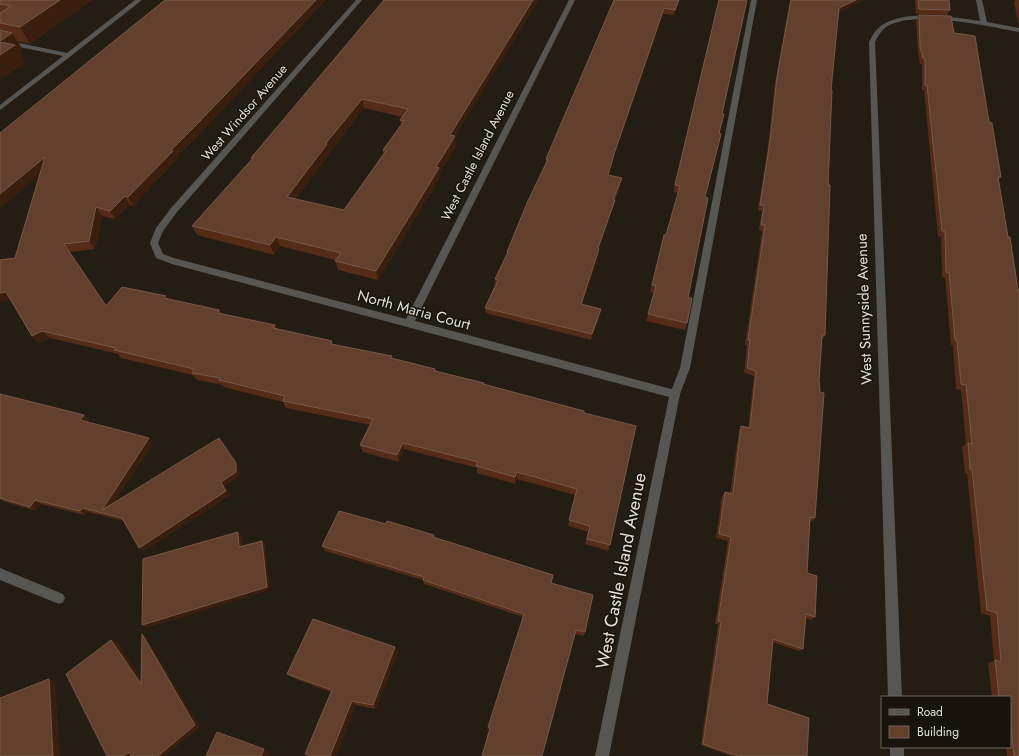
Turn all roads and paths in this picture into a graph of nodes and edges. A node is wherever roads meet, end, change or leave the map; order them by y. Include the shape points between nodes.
1 (139, 0) edge
2 (359, 0) edge
3 (572, 0) edge
4 (754, 0) edge
5 (979, 0) edge
6 (984, 24) junction
7 (1019, 30) edge
8 (0, 41) edge
9 (69, 55) junction
10 (0, 108) edge
11 (154, 243) joint
12 (410, 323) junction
13 (675, 394) junction
14 (0, 574) edge
15 (59, 598) dead end
16 (895, 696) edge
17 (602, 756) edge

1 - 9 street
2 - 11 street, West Windsor Avenue via 174,210 159,230
3 - 12 street, West Castle Island Avenue
4 - 13 street, West Castle Island Avenue via 685,368
5 - 6 street
6 - 7 street, West Sunnyside Avenue
6 - 16 street, West Sunnyside Avenue via 920,18 901,20 887,24 878,31 872,42
8 - 9 street
9 - 10 street
11 - 12 street, North Maria Court via 159,256 172,261
12 - 13 street, North Maria Court
13 - 17 street, West Castle Island Avenue
14 - 15 street

